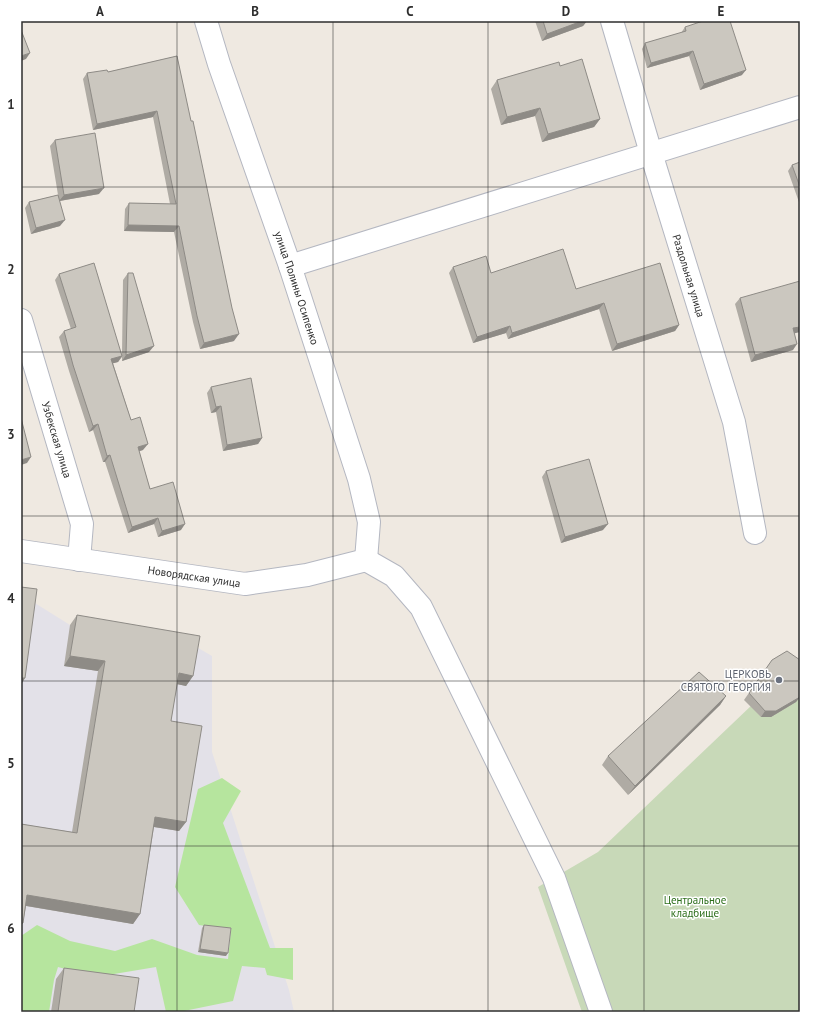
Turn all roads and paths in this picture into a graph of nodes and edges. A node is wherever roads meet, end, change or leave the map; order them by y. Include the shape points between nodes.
1 (206, 21) edge
2 (612, 21) edge
3 (800, 107) edge
4 (651, 153) junction
5 (290, 266) junction
6 (21, 320) edge
7 (755, 533) dead end
8 (21, 551) edge
9 (79, 560) junction
10 (366, 560) junction
11 (601, 1012) edge

1 - 5 street, улица Полины Осипенко
2 - 4 street, Раздольная улица
3 - 4 street
4 - 5 street
4 - 7 street, Раздольная улица via 734,422
5 - 10 street, улица Полины Осипенко via 359,479 369,522
6 - 9 street, Узбекская улица via 82,524
8 - 9 street, Новорядская улица
9 - 10 street, Новорядская улица via 245,584 308,575
10 - 11 street via 394,576 421,607 554,878

